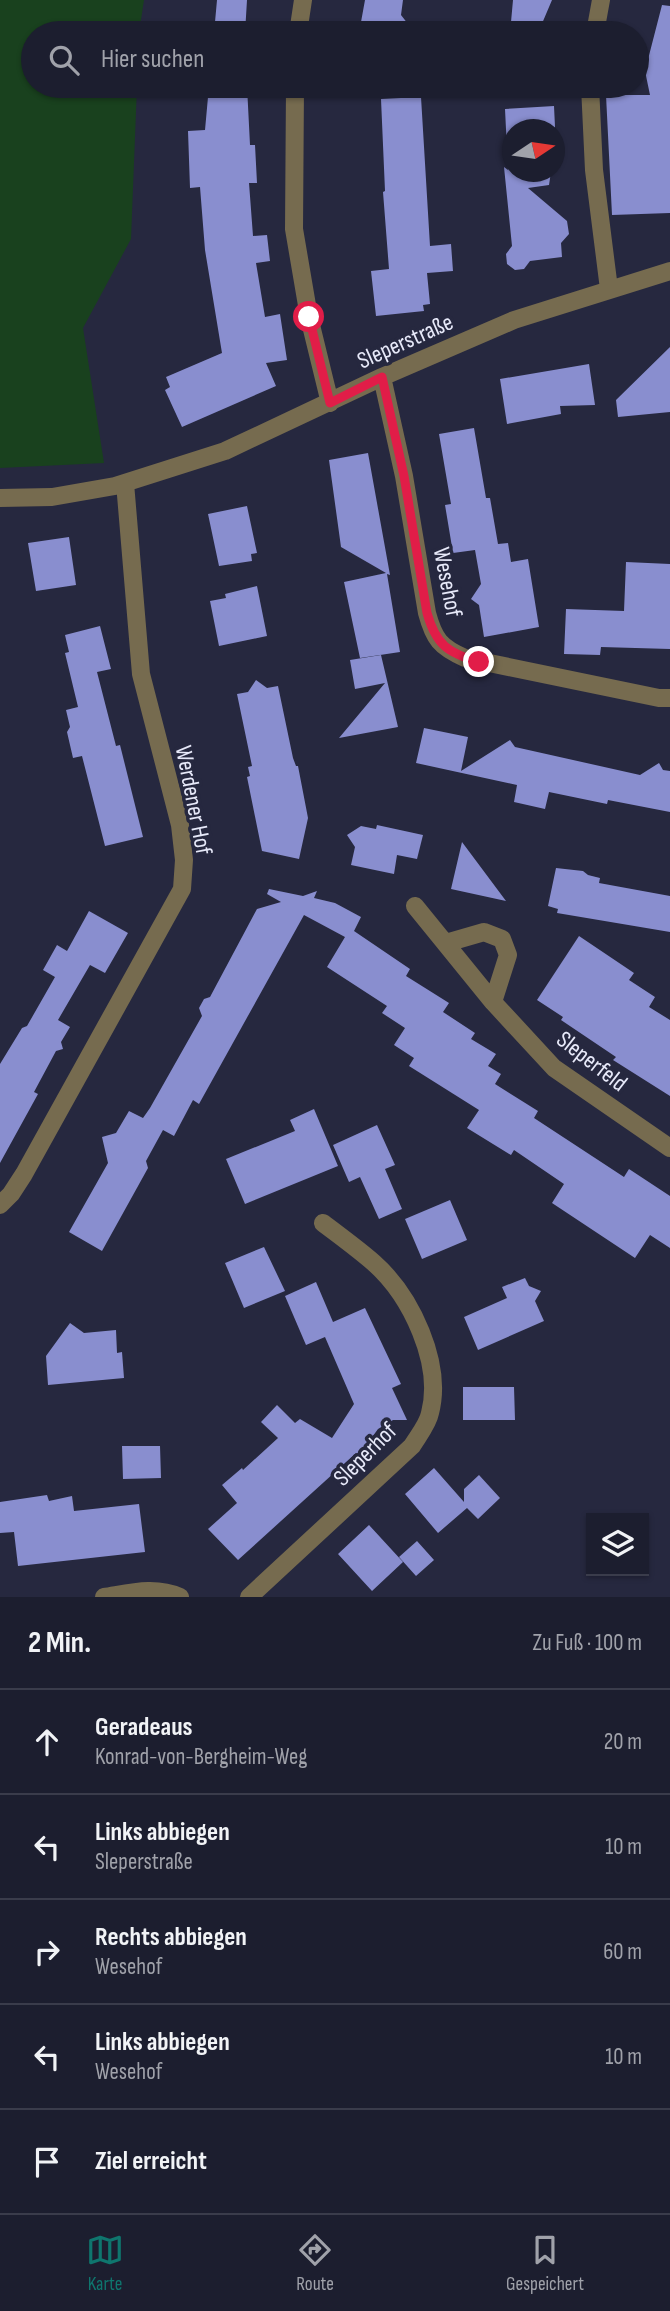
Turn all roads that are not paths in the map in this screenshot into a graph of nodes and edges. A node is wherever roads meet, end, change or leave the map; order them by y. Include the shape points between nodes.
1 (303, 0) edge
2 (601, 0) edge
3 (300, 21) edge
4 (597, 21) edge
5 (295, 98) edge
6 (591, 98) edge
7 (670, 271) edge
8 (609, 289) junction
9 (382, 377) junction
10 (330, 403) junction
11 (125, 483) junction
12 (0, 498) edge
13 (670, 698) edge
14 (415, 906) dead end
15 (446, 943) junction
16 (493, 1002) junction
17 (670, 1148) edge
18 (0, 1205) edge
19 (323, 1223) dead end
20 (104, 1597) edge
21 (180, 1597) edge
22 (249, 1597) edge

1 - 3 street
2 - 4 street
5 - 10 street via 294,229
6 - 8 street via 594,170
7 - 8 street, Sleperstraße
8 - 9 street, Sleperstraße via 514,320
9 - 10 street, Sleperstraße
9 - 13 street, Wesehof via 433,634 448,650 479,662
10 - 11 street, Sleperstraße via 225,452
11 - 12 street, Sleperstraße via 52,497
11 - 18 street, Werdener Hof via 141,674 180,825 182,889 24,1174
14 - 15 street, Sleperfeld
15 - 16 street, Sleperfeld
15 - 16 street via 485,932 502,939 508,955
16 - 17 street, Sleperfeld via 554,1068
19 - 22 street, Sleperhof via 376,1264 408,1303 426,1346 434,1384 430,1415 412,1446
20 - 21 street via 147,1590

